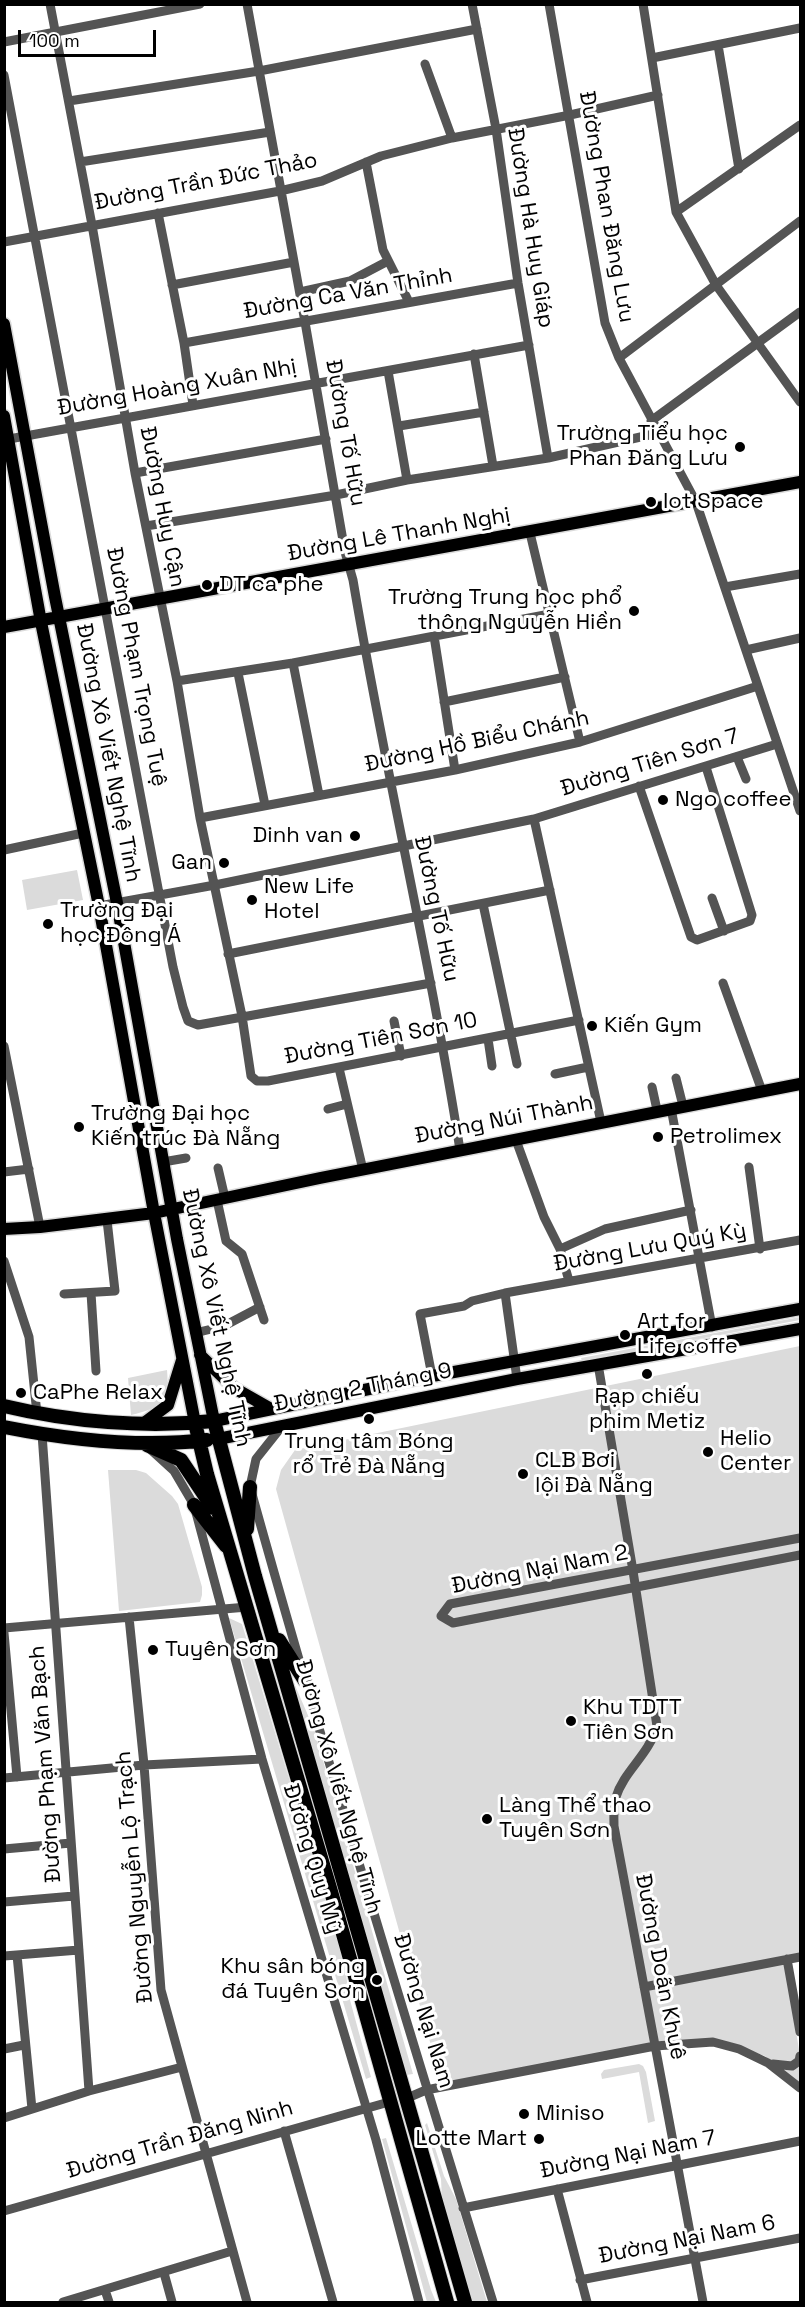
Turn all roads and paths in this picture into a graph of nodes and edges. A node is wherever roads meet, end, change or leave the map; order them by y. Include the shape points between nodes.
1 (50, 4) edge
2 (200, 4) edge
3 (247, 4) edge
4 (472, 4) edge
5 (549, 4) edge
6 (643, 4) edge
7 (801, 28) edge
8 (477, 29) junction
9 (55, 32) junction
10 (4, 42) edge
11 (718, 45) junction
12 (652, 58) junction
13 (425, 64) dead end
14 (259, 71) junction
15 (4, 75) edge
16 (658, 95) junction
17 (69, 101) junction
18 (570, 115) junction
19 (801, 125) edge
20 (496, 129) junction
21 (270, 132) junction
22 (453, 138) junction
23 (80, 162) junction
24 (366, 162) junction
25 (739, 169) junction
26 (280, 190) junction
27 (158, 213) junction
28 (676, 213) junction
29 (801, 221) edge
30 (92, 225) junction
31 (35, 235) junction
32 (4, 242) edge
33 (388, 261) junction
34 (294, 262) junction
35 (518, 283) junction
36 (172, 285) junction
37 (716, 285) junction
38 (300, 292) junction
39 (409, 302) junction
40 (801, 312) edge
41 (305, 322) junction
42 (4, 324) edge
43 (758, 342) junction
44 (184, 343) junction
45 (529, 345) junction
46 (474, 354) junction
47 (619, 358) junction
48 (388, 371) junction
49 (316, 383) junction
50 (801, 402) edge
51 (193, 405) junction
52 (484, 411) junction
53 (4, 416) edge
54 (126, 418) junction
55 (651, 421) junction
56 (399, 426) junction
57 (71, 427) junction
58 (658, 433) junction
59 (26, 436) junction
60 (9, 439) junction
61 (326, 439) junction
62 (548, 458) junction
63 (493, 466) junction
64 (135, 473) junction
65 (407, 480) junction
66 (801, 482) edge
67 (336, 495) junction
68 (696, 502) junction
69 (146, 526) junction
70 (530, 532) junction
71 (349, 565) junction
72 (801, 574) edge
73 (725, 587) junction
74 (160, 600) junction
75 (105, 610) junction
76 (550, 614) junction
77 (59, 618) junction
78 (41, 622) junction
79 (4, 627) edge
80 (434, 636) junction
81 (801, 638) edge
82 (364, 648) junction
83 (746, 650) junction
84 (293, 663) junction
85 (238, 673) junction
86 (565, 677) junction
87 (177, 681) junction
88 (758, 686) junction
89 (444, 702) junction
90 (580, 742) junction
91 (777, 744) junction
92 (737, 757) junction
93 (706, 767) junction
94 (455, 770) junction
95 (746, 780) dead end
96 (390, 782) junction
97 (639, 786) junction
98 (319, 795) junction
99 (265, 806) junction
100 (801, 811) edge
101 (200, 818) junction
102 (534, 819) junction
103 (83, 833) junction
104 (402, 847) junction
105 (4, 850) edge
106 (215, 885) junction
107 (550, 890) junction
108 (160, 894) junction
109 (712, 898) dead end
110 (117, 903) junction
111 (483, 904) junction
112 (99, 906) junction
113 (416, 916) junction
114 (724, 931) junction
115 (228, 954) junction
116 (431, 983) junction
117 (723, 983) dead end
118 (242, 1016) junction
119 (579, 1020) junction
120 (394, 1021) dead end
121 (512, 1034) junction
122 (488, 1039) junction
123 (4, 1046) edge
124 (444, 1048) junction
125 (400, 1056) junction
126 (517, 1064) dead end
127 (492, 1066) dead end
128 (588, 1067) junction
129 (339, 1068) junction
130 (555, 1074) dead end
131 (676, 1078) dead end
132 (801, 1084) edge
133 (652, 1087) dead end
134 (762, 1091) junction
135 (347, 1104) junction
136 (677, 1107) junction
137 (328, 1109) dead end
138 (657, 1110) junction
139 (601, 1122) junction
140 (516, 1140) junction
141 (460, 1150) junction
142 (186, 1158) dead end
143 (163, 1162) junction
144 (749, 1167) dead end
145 (218, 1168) dead end
146 (29, 1169) junction
147 (363, 1170) junction
148 (4, 1172) edge
149 (221, 1199) junction
150 (691, 1209) junction
151 (172, 1210) junction
152 (154, 1214) junction
153 (107, 1220) junction
154 (40, 1227) junction
155 (4, 1229) edge
156 (801, 1240) edge
157 (560, 1249) junction
158 (760, 1249) junction
159 (699, 1259) junction
160 (4, 1261) edge
161 (569, 1281) junction
162 (91, 1293) junction
163 (505, 1293) junction
164 (64, 1294) dead end
165 (260, 1307) junction
166 (801, 1309) edge
167 (420, 1314) joint
168 (264, 1320) dead end
169 (712, 1327) junction
170 (801, 1329) edge
171 (195, 1333) junction
172 (200, 1355) junction
173 (182, 1359) junction
174 (514, 1361) junction
175 (598, 1364) junction
176 (96, 1371) dead end
177 (432, 1376) junction
178 (517, 1379) junction
179 (4, 1406) edge
180 (271, 1409) junction
181 (37, 1414) junction
182 (214, 1421) junction
183 (195, 1422) junction
184 (144, 1423) junction
185 (283, 1425) junction
186 (4, 1427) edge
187 (42, 1434) junction
188 (218, 1439) junction
189 (200, 1441) junction
190 (142, 1443) junction
191 (250, 1487) junction
192 (194, 1505) junction
193 (222, 1522) junction
194 (801, 1538) edge
195 (246, 1540) junction
196 (229, 1550) junction
197 (801, 1555) edge
198 (633, 1571) junction
199 (636, 1588) junction
200 (248, 1607) junction
201 (221, 1610) junction
202 (129, 1617) junction
203 (56, 1624) junction
204 (270, 1626) junction
205 (4, 1628) edge
206 (4, 1633) edge
207 (305, 1681) junction
208 (262, 1759) junction
209 (144, 1765) junction
210 (67, 1773) junction
211 (17, 1777) junction
212 (4, 1778) edge
213 (70, 1843) junction
214 (4, 1848) edge
215 (74, 1896) junction
216 (4, 1902) edge
217 (79, 1950) junction
218 (17, 1955) junction
219 (4, 1956) edge
220 (801, 1957) edge
221 (787, 1959) junction
222 (644, 1988) junction
223 (801, 2032) edge
224 (24, 2045) junction
225 (655, 2046) junction
226 (4, 2049) edge
227 (801, 2056) edge
228 (768, 2063) junction
229 (182, 2067) junction
230 (801, 2088) edge
231 (426, 2090) junction
232 (89, 2091) junction
233 (405, 2098) junction
234 (389, 2102) junction
235 (366, 2108) junction
236 (32, 2109) junction
237 (4, 2118) edge
238 (284, 2131) junction
239 (801, 2141) edge
240 (207, 2153) junction
241 (678, 2166) junction
242 (556, 2189) junction
243 (463, 2208) junction
244 (4, 2211) edge
245 (801, 2238) edge
246 (232, 2251) junction
247 (696, 2258) junction
248 (164, 2273) junction
249 (580, 2280) junction
250 (105, 2290) junction
251 (63, 2302) edge
252 (109, 2302) edge
253 (172, 2302) edge
254 (247, 2302) edge
255 (333, 2302) edge
256 (419, 2302) edge
257 (447, 2302) edge
258 (465, 2302) edge
259 (493, 2302) edge
260 (587, 2302) edge
261 (703, 2302) edge

1 - 9 street, Đường Huy Cận
2 - 9 street
3 - 14 street, Đường Tố Hữu
4 - 8 street, Đường Hà Huy Giáp
5 - 18 street, Đường Phan Đăng Lưu
6 - 12 street
7 - 11 street
8 - 14 street
8 - 20 street, Đường Hà Huy Giáp
9 - 10 street
9 - 17 street, Đường Huy Cận
11 - 12 street
11 - 25 street
12 - 16 street
13 - 22 street
14 - 17 street
14 - 21 street, Đường Tố Hữu
15 - 31 street, Đường Phạm Trọng Tuệ
16 - 18 street, Đường Trần Đức Thảo
16 - 28 street
17 - 23 street, Đường Huy Cận
18 - 20 street, Đường Trần Đức Thảo
18 - 47 street, Đường Phan Đăng Lưu via 605,323
19 - 25 street
20 - 22 street, Đường Trần Đức Thảo
20 - 35 street, Đường Hà Huy Giáp
21 - 23 street
21 - 26 street, Đường Tố Hữu
22 - 24 street, Đường Trần Đức Thảo
23 - 30 street, Đường Huy Cận
24 - 26 street, Đường Trần Đức Thảo via 322,181
24 - 33 street
25 - 28 street
26 - 27 street, Đường Trần Đức Thảo
26 - 34 street, Đường Tố Hữu
27 - 30 street, Đường Trần Đức Thảo
27 - 36 street
28 - 37 street
29 - 37 street
30 - 31 street, Đường Trần Đức Thảo
30 - 54 street, Đường Huy Cận
31 - 32 street, Đường Trần Đức Thảo
31 - 57 street, Đường Phạm Trọng Tuệ
33 - 38 street via 350,281
33 - 39 street
34 - 36 street
34 - 38 street, Đường Tố Hữu
35 - 39 street, Đường Ca Văn Thỉnh
35 - 45 street, Đường Hà Huy Giáp
36 - 44 street
37 - 43 street
37 - 47 street
38 - 41 street, Đường Tố Hữu
39 - 41 street, Đường Ca Văn Thỉnh
40 - 43 street
41 - 44 street, Đường Ca Văn Thỉnh
41 - 49 street, Đường Tố Hữu
42 - 59 main road, Đường Xô Viết Nghệ Tĩnh
43 - 50 street
43 - 55 street
44 - 51 street
45 - 46 street, Đường Hoàng Xuân Nhị
45 - 62 street, Đường Hà Huy Giáp
46 - 48 street, Đường Hoàng Xuân Nhị
46 - 52 street
47 - 55 street, Đường Phan Đăng Lưu
48 - 49 street, Đường Hoàng Xuân Nhị
48 - 56 street
49 - 51 street, Đường Hoàng Xuân Nhị
49 - 61 street, Đường Tố Hữu
51 - 54 street, Đường Hoàng Xuân Nhị
52 - 56 street
52 - 63 street
53 - 60 main road, Đường Xô Viết Nghệ Tĩnh
54 - 57 street, Đường Hoàng Xuân Nhị
54 - 64 street, Đường Huy Cận
55 - 58 street, Đường Phan Đăng Lưu
56 - 65 street
57 - 59 street, Đường Hoàng Xuân Nhị
57 - 75 street, Đường Phạm Trọng Tuệ
58 - 62 street
58 - 68 street, Đường Phan Đăng Lưu
59 - 60 street, Đường Hoàng Xuân Nhị
59 - 77 main road, Đường Xô Viết Nghệ Tĩnh
60 - 78 main road, Đường Xô Viết Nghệ Tĩnh
61 - 64 street
61 - 67 street, Đường Tố Hữu
62 - 63 street
63 - 65 street
64 - 69 street, Đường Huy Cận
65 - 67 street
66 - 68 main road, Đường Lê Thanh Nghị
67 - 69 street
67 - 71 street, Đường Tố Hữu
68 - 70 main road, Đường Lê Thanh Nghị
68 - 73 street, Đường Phan Đăng Lưu
69 - 74 street, Đường Huy Cận
70 - 71 main road, Đường Lê Thanh Nghị
70 - 76 street
71 - 74 main road, Đường Lê Thanh Nghị
71 - 82 street, Đường Tố Hữu
72 - 73 street
73 - 83 street, Đường Phan Đăng Lưu
74 - 75 main road, Đường Lê Thanh Nghị
74 - 87 street, Đường Huy Cận
75 - 77 main road, Đường Lê Thanh Nghị
75 - 108 street, Đường Phạm Trọng Tuệ
76 - 80 street
76 - 86 street
77 - 78 main road, Đường Lê Thanh Nghị
77 - 110 main road, Đường Xô Viết Nghệ Tĩnh
78 - 79 main road, Đường Lê Thanh Nghị
78 - 103 main road, Đường Xô Viết Nghệ Tĩnh
80 - 82 street
80 - 89 street
81 - 83 street
82 - 84 street
82 - 96 street, Đường Tố Hữu
83 - 88 street, Đường Phan Đăng Lưu
84 - 85 street
84 - 98 street
85 - 87 street
85 - 99 street
86 - 89 street
86 - 90 street
87 - 101 street, Đường Huy Cận
88 - 90 street, Đường Hồ Biểu Chánh
88 - 91 street, Đường Phan Đăng Lưu
89 - 94 street
90 - 94 street, Đường Hồ Biểu Chánh
91 - 92 street, Đường Tiên Sơn 7
91 - 100 street, Đường Phan Đăng Lưu
92 - 93 street, Đường Tiên Sơn 7
92 - 95 street
93 - 97 street, Đường Tiên Sơn 7
93 - 114 street via 752,915 750,921
94 - 96 street, Đường Hồ Biểu Chánh
96 - 98 street, Đường Hồ Biểu Chánh
96 - 104 street, Đường Tố Hữu
97 - 102 street, Đường Tiên Sơn 7
97 - 114 street via 691,937 698,940
98 - 99 street, Đường Hồ Biểu Chánh
99 - 101 street, Đường Hồ Biểu Chánh
101 - 106 street, Đường Huy Cận
102 - 104 street, Đường Tiên Sơn 7
102 - 107 street
103 - 105 street
103 - 112 main road, Đường Xô Viết Nghệ Tĩnh
104 - 106 street, Đường Tiên Sơn 7
104 - 113 street, Đường Tố Hữu
106 - 108 street, Đường Tiên Sơn 7
106 - 115 street, Đường Huy Cận
107 - 111 street
107 - 119 street
108 - 110 street, Đường Tiên Sơn 7
108 - 118 street, Đường Phạm Trọng Tuệ via 188,1021 198,1025
109 - 114 street
110 - 112 street, Đường Tiên Sơn 7
110 - 143 main road, Đường Xô Viết Nghệ Tĩnh
111 - 113 street
111 - 121 street
112 - 152 main road, Đường Xô Viết Nghệ Tĩnh
113 - 115 street
113 - 116 street, Đường Tố Hữu
115 - 118 street, Đường Huy Cận
116 - 118 street, Đường Phạm Trọng Tuệ
116 - 124 street, Đường Tố Hữu
117 - 134 street
118 - 129 street, Đường Tiên Sơn 10 via 251,1076 257,1081
119 - 121 street, Đường Tiên Sơn 10
119 - 128 street
120 - 125 street
121 - 122 street, Đường Tiên Sơn 10
121 - 126 street
122 - 124 street, Đường Tiên Sơn 10
122 - 127 street
123 - 146 street
124 - 125 street, Đường Tiên Sơn 10
124 - 141 street, Đường Tố Hữu
125 - 129 street, Đường Tiên Sơn 10
128 - 130 street
128 - 139 street
129 - 135 street
131 - 136 street
132 - 134 main road, Đường Núi Thành
133 - 138 street
134 - 136 main road, Đường Núi Thành
135 - 137 street
135 - 147 street
136 - 138 main road, Đường Núi Thành
136 - 150 street
138 - 139 main road, Đường Núi Thành
139 - 140 main road, Đường Núi Thành
140 - 141 main road, Đường Núi Thành
140 - 157 street
141 - 147 main road, Đường Núi Thành
142 - 143 street
143 - 151 main road, Đường Xô Viết Nghệ Tĩnh
144 - 158 street
145 - 149 street
146 - 148 street
146 - 154 street
147 - 149 main road, Đường Núi Thành
149 - 151 main road, Đường Núi Thành
149 - 165 street via 226,1241 242,1254
150 - 157 street via 605,1229
150 - 159 street
151 - 152 main road, Đường Núi Thành
151 - 171 main road, Đường Xô Viết Nghệ Tĩnh
152 - 153 main road, Đường Núi Thành
152 - 173 main road, Đường Xô Viết Nghệ Tĩnh
153 - 154 main road, Đường Núi Thành
153 - 162 street via 115,1291
154 - 155 main road, Đường Núi Thành
156 - 158 street, Đường Lưu Quý Kỳ
157 - 161 street
158 - 159 street, Đường Lưu Quý Kỳ
159 - 161 street, Đường Lưu Quý Kỳ
159 - 169 street
160 - 181 street via 29,1337
161 - 163 street, Đường Lưu Quý Kỳ
162 - 164 street
162 - 176 street
163 - 167 street, Đường Lưu Quý Kỳ
163 - 174 street
165 - 168 street
165 - 171 street via 225,1326
166 - 169 main road, Đường 2 Tháng 9
167 - 177 street, Đường 2 Tháng 9
169 - 174 main road, Đường 2 Tháng 9
170 - 175 main road, Đường 2 Tháng 9
171 - 172 main road, Đường Xô Viết Nghệ Tĩnh
172 - 180 main road via 234,1388
172 - 182 main road, Đường Xô Viết Nghệ Tĩnh
173 - 183 main road, Đường Xô Viết Nghệ Tĩnh
173 - 184 main road via 168,1405
174 - 177 main road, Đường 2 Tháng 9
174 - 178 street
175 - 178 main road, Đường 2 Tháng 9
175 - 198 street, Đường Doãn Khuê
177 - 180 main road, Đường 2 Tháng 9
178 - 185 main road, Đường 2 Tháng 9
179 - 181 highway
180 - 182 main road, Đường 2 Tháng 9
181 - 184 highway
182 - 183 highway
182 - 188 highway, Đường Xô Viết Nghệ Tĩnh
183 - 184 highway
183 - 189 highway, Đường Xô Viết Nghệ Tĩnh
185 - 188 main road, Đường 2 Tháng 9
185 - 191 street, Đường Nại Nam via 256,1459
186 - 187 highway
187 - 190 highway
187 - 203 street, Đường Phạm Văn Bạch
188 - 189 highway
188 - 195 highway, Đường Xô Viết Nghệ Tĩnh
189 - 190 highway
189 - 193 highway, Đường Xô Viết Nghệ Tĩnh
190 - 192 street, Đường Quy Mỹ via 174,1471
190 - 193 highway via 181,1460
191 - 195 highway
191 - 207 street, Đường Nại Nam
192 - 196 highway
192 - 201 street, Đường Quy Mỹ
193 - 196 highway, Đường Xô Viết Nghệ Tĩnh
194 - 198 street, Đường Nại Nam 2
195 - 204 highway, Đường Xô Viết Nghệ Tĩnh
196 - 200 highway, Đường Xô Viết Nghệ Tĩnh
197 - 199 street, Đường Nại Nam 2
198 - 199 street, Đường Doãn Khuê
198 - 199 street, Đường Nại Nam 2 via 450,1604 441,1616 453,1623
199 - 222 street, Đường Doãn Khuê via 657,1726 654,1738 616,1796 614,1826
200 - 201 street
200 - 234 highway, Đường Xô Viết Nghệ Tĩnh
201 - 202 street
201 - 208 street, Đường Quy Mỹ
202 - 203 street
202 - 209 street, Đường Nguyễn Lộ Trạch
203 - 205 street
203 - 210 street, Đường Phạm Văn Bạch
204 - 207 highway
204 - 233 highway, Đường Xô Viết Nghệ Tĩnh
206 - 211 street
207 - 231 street, Đường Nại Nam
208 - 209 street
208 - 235 street, Đường Quy Mỹ
209 - 210 street
209 - 229 street, Đường Nguyễn Lộ Trạch via 161,1990
210 - 211 street
210 - 213 street, Đường Phạm Văn Bạch
211 - 212 street
213 - 214 street
213 - 215 street, Đường Phạm Văn Bạch
215 - 216 street
215 - 217 street, Đường Phạm Văn Bạch
217 - 218 street
217 - 232 street, Đường Phạm Văn Bạch
218 - 219 street
218 - 224 street
220 - 221 street
221 - 222 street
221 - 223 street
222 - 225 street, Đường Doãn Khuê
224 - 226 street
224 - 236 street
225 - 228 street via 713,2042
225 - 231 street
225 - 241 street, Đường Doãn Khuê
227 - 228 street via 792,2066
228 - 230 street
229 - 232 street
229 - 240 street, Đường Nguyễn Lộ Trạch
231 - 233 street
231 - 243 street, Đường Nại Nam
232 - 236 street
233 - 258 highway, Đường Xô Viết Nghệ Tĩnh
234 - 235 street, Đường Trần Đăng Ninh
234 - 257 highway, Đường Xô Viết Nghệ Tĩnh
235 - 238 street, Đường Trần Đăng Ninh
235 - 256 street, Đường Quy Mỹ
236 - 237 street
238 - 240 street, Đường Trần Đăng Ninh
238 - 255 street
239 - 241 street, Đường Nại Nam 7
240 - 244 street, Đường Trần Đăng Ninh
240 - 246 street, Đường Nguyễn Lộ Trạch
241 - 242 street, Đường Nại Nam 7
241 - 247 street, Đường Doãn Khuê
242 - 243 street, Đường Nại Nam 7
242 - 249 street
243 - 259 street, Đường Nại Nam
245 - 247 street, Đường Nại Nam 6
246 - 248 street
246 - 254 street, Đường Nguyễn Lộ Trạch
247 - 249 street, Đường Nại Nam 6
247 - 261 street, Đường Doãn Khuê
248 - 250 street
248 - 253 street
249 - 260 street
250 - 251 street
250 - 252 street

